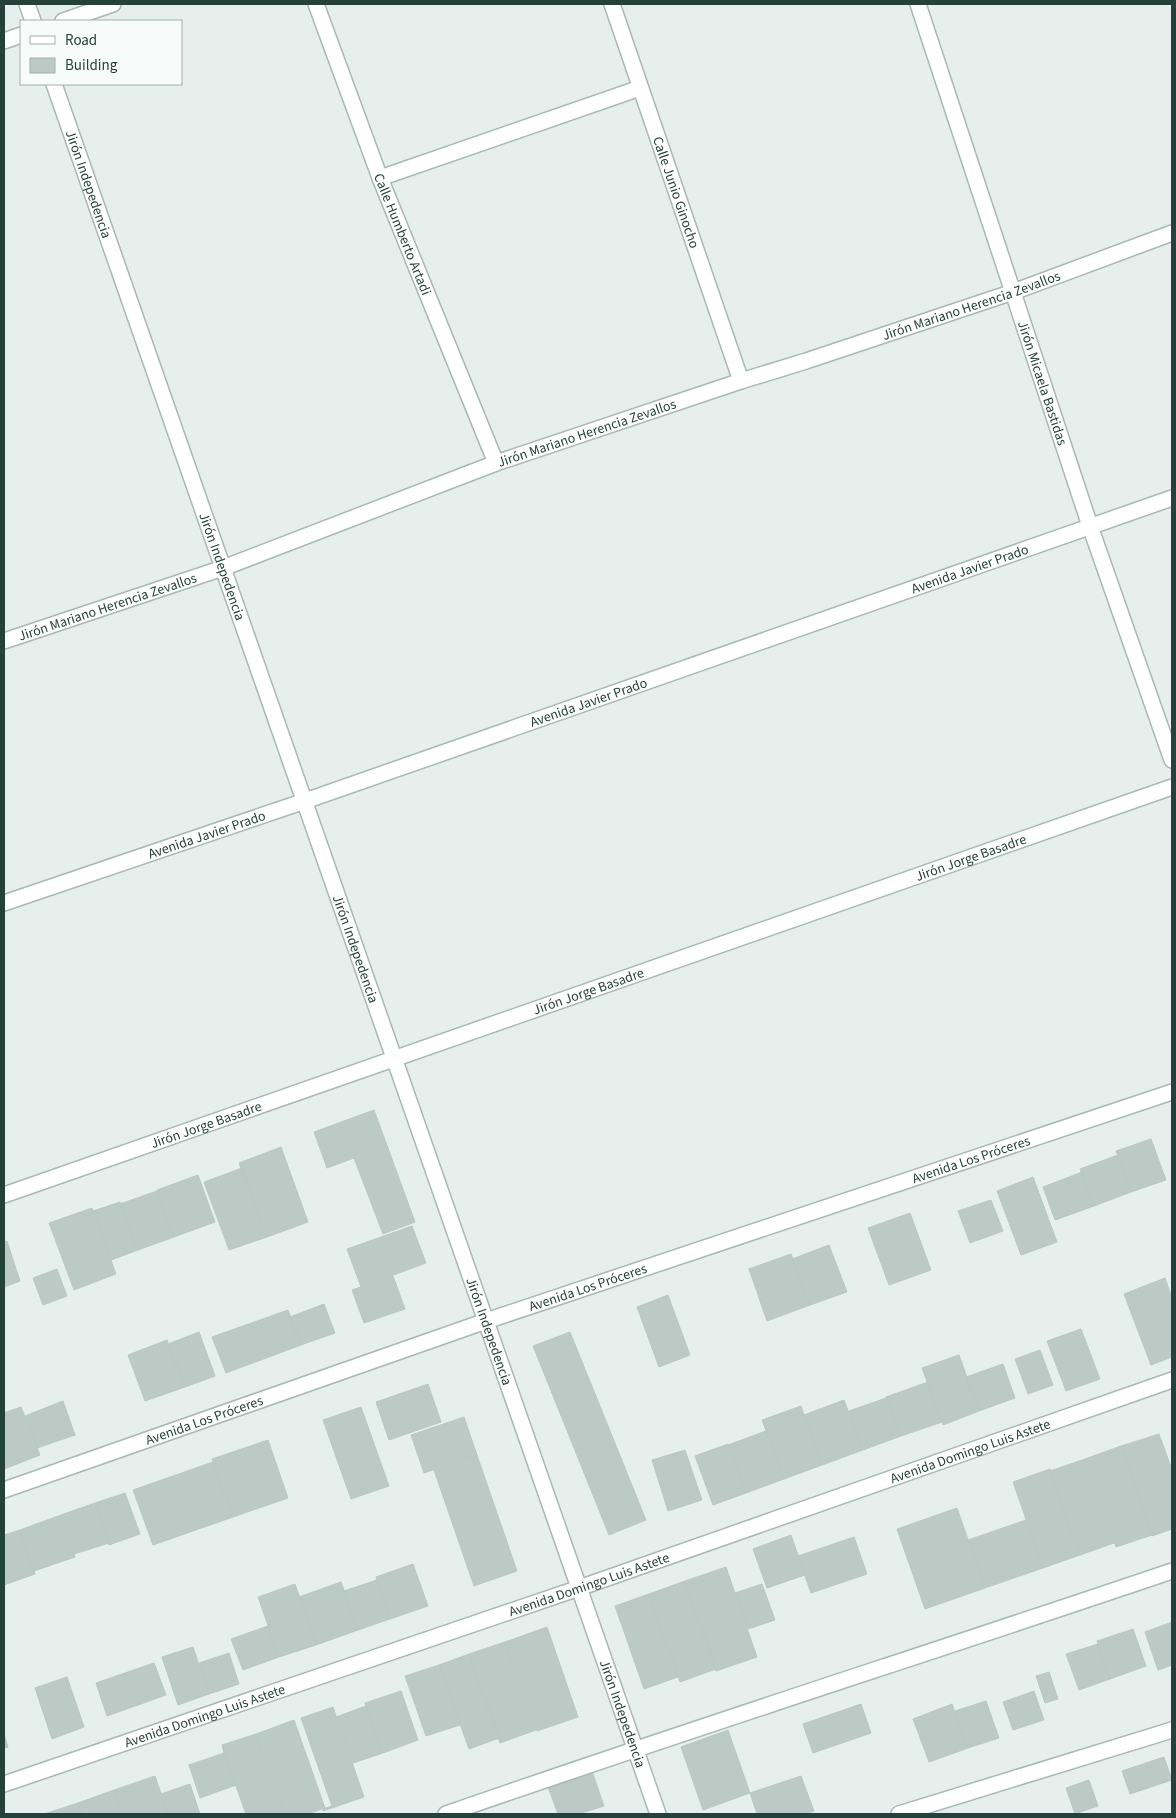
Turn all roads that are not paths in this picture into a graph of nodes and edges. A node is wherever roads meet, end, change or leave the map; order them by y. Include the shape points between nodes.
1 (27, 4) edge
2 (113, 4) edge
3 (316, 4) edge
4 (612, 4) edge
5 (918, 4) edge
6 (33, 20) edge
7 (66, 20) edge
8 (20, 36) edge
9 (4, 42) edge
10 (54, 85) edge
11 (640, 88) junction
12 (380, 178) junction
13 (1172, 233) edge
14 (1013, 292) junction
15 (741, 381) junction
16 (496, 463) junction
17 (1172, 498) edge
18 (1090, 526) junction
19 (223, 568) junction
20 (4, 641) edge
21 (1172, 760) edge
22 (1172, 787) edge
23 (305, 801) junction
24 (4, 903) edge
25 (394, 1059) junction
26 (1172, 1092) edge
27 (4, 1196) edge
28 (486, 1320) junction
29 (1172, 1380) edge
30 (4, 1490) edge
31 (1172, 1571) edge
32 (579, 1588) junction
33 (1172, 1730) edge
34 (635, 1748) junction
35 (4, 1784) edge
36 (446, 1814) edge
37 (658, 1814) edge
38 (899, 1814) edge

1 - 6 street
2 - 7 street
3 - 12 street, Calle Humberto Artadi
4 - 11 street, Calle Junio Ginocho
5 - 14 street, Jirón Micaela Bastidas
8 - 9 street
10 - 19 street, Jirón Indepedencia
11 - 12 street
11 - 15 street, Calle Junio Ginocho
12 - 16 street, Calle Humberto Artadi
13 - 14 street, Jirón Mariano Herencia Zevallos
14 - 15 street, Jirón Mariano Herencia Zevallos
14 - 18 street, Jirón Micaela Bastidas
15 - 16 street, Jirón Mariano Herencia Zevallos
16 - 19 street, Jirón Mariano Herencia Zevallos
17 - 18 street, Avenida Javier Prado
18 - 21 street, Jirón Micaela Bastidas
18 - 23 street, Avenida Javier Prado
19 - 20 street, Jirón Mariano Herencia Zevallos
19 - 23 street, Jirón Indepedencia
22 - 25 street, Jirón Jorge Basadre
23 - 24 street, Avenida Javier Prado
23 - 25 street, Jirón Indepedencia
25 - 27 street, Jirón Jorge Basadre
25 - 28 street, Jirón Indepedencia
26 - 28 street, Avenida Los Próceres
28 - 30 street, Avenida Los Próceres
28 - 32 street, Jirón Indepedencia
29 - 32 street, Avenida Domingo Luis Astete
31 - 34 street
32 - 34 street, Jirón Indepedencia
32 - 35 street, Avenida Domingo Luis Astete
33 - 38 street
34 - 36 street
34 - 37 street, Jirón Indepedencia

